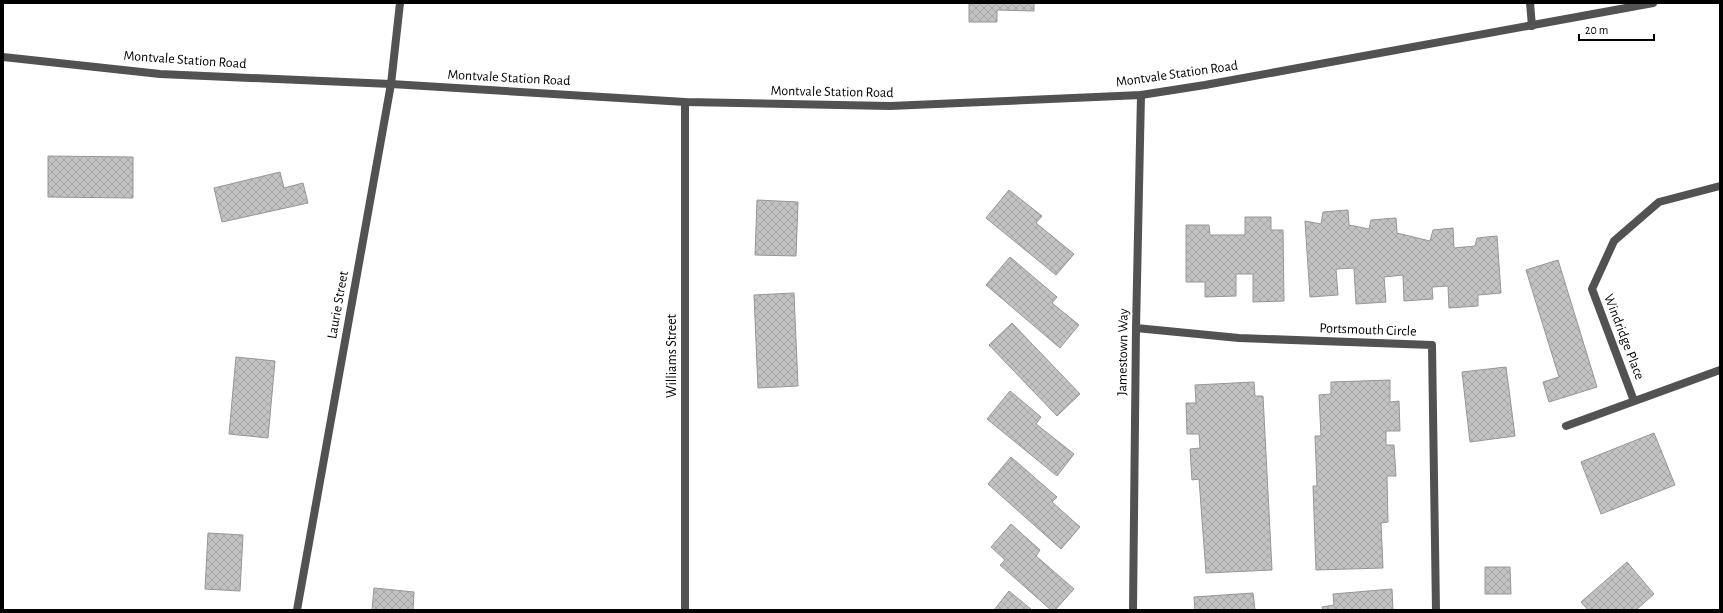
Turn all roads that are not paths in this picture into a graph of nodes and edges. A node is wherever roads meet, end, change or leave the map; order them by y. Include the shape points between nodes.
1 (400, 3) edge
2 (1530, 3) edge
3 (1653, 3) edge
4 (1532, 26) junction
5 (3, 57) edge
6 (391, 84) junction
7 (1142, 94) junction
8 (685, 102) junction
9 (1720, 186) edge
10 (1136, 328) junction
11 (1720, 370) edge
12 (1634, 401) junction
13 (1566, 426) dead end
14 (297, 610) edge
15 (685, 610) edge
16 (1133, 610) edge
17 (1436, 610) edge

1 - 6 street, Laurie Street
2 - 4 street
3 - 4 street, Montvale Station Road
4 - 7 street, Montvale Station Road
5 - 6 street, Montvale Station Road via 160,74
6 - 8 street, Montvale Station Road
6 - 14 street, Laurie Street
7 - 8 street, Montvale Station Road via 890,106
7 - 10 street, Jamestown Way
8 - 15 street, Williams Street
9 - 12 street, Windridge Place via 1658,202 1614,241 1592,289
10 - 16 street, Jamestown Way
10 - 17 street, Portsmouth Circle via 1238,338 1432,345
11 - 12 street
12 - 13 street

